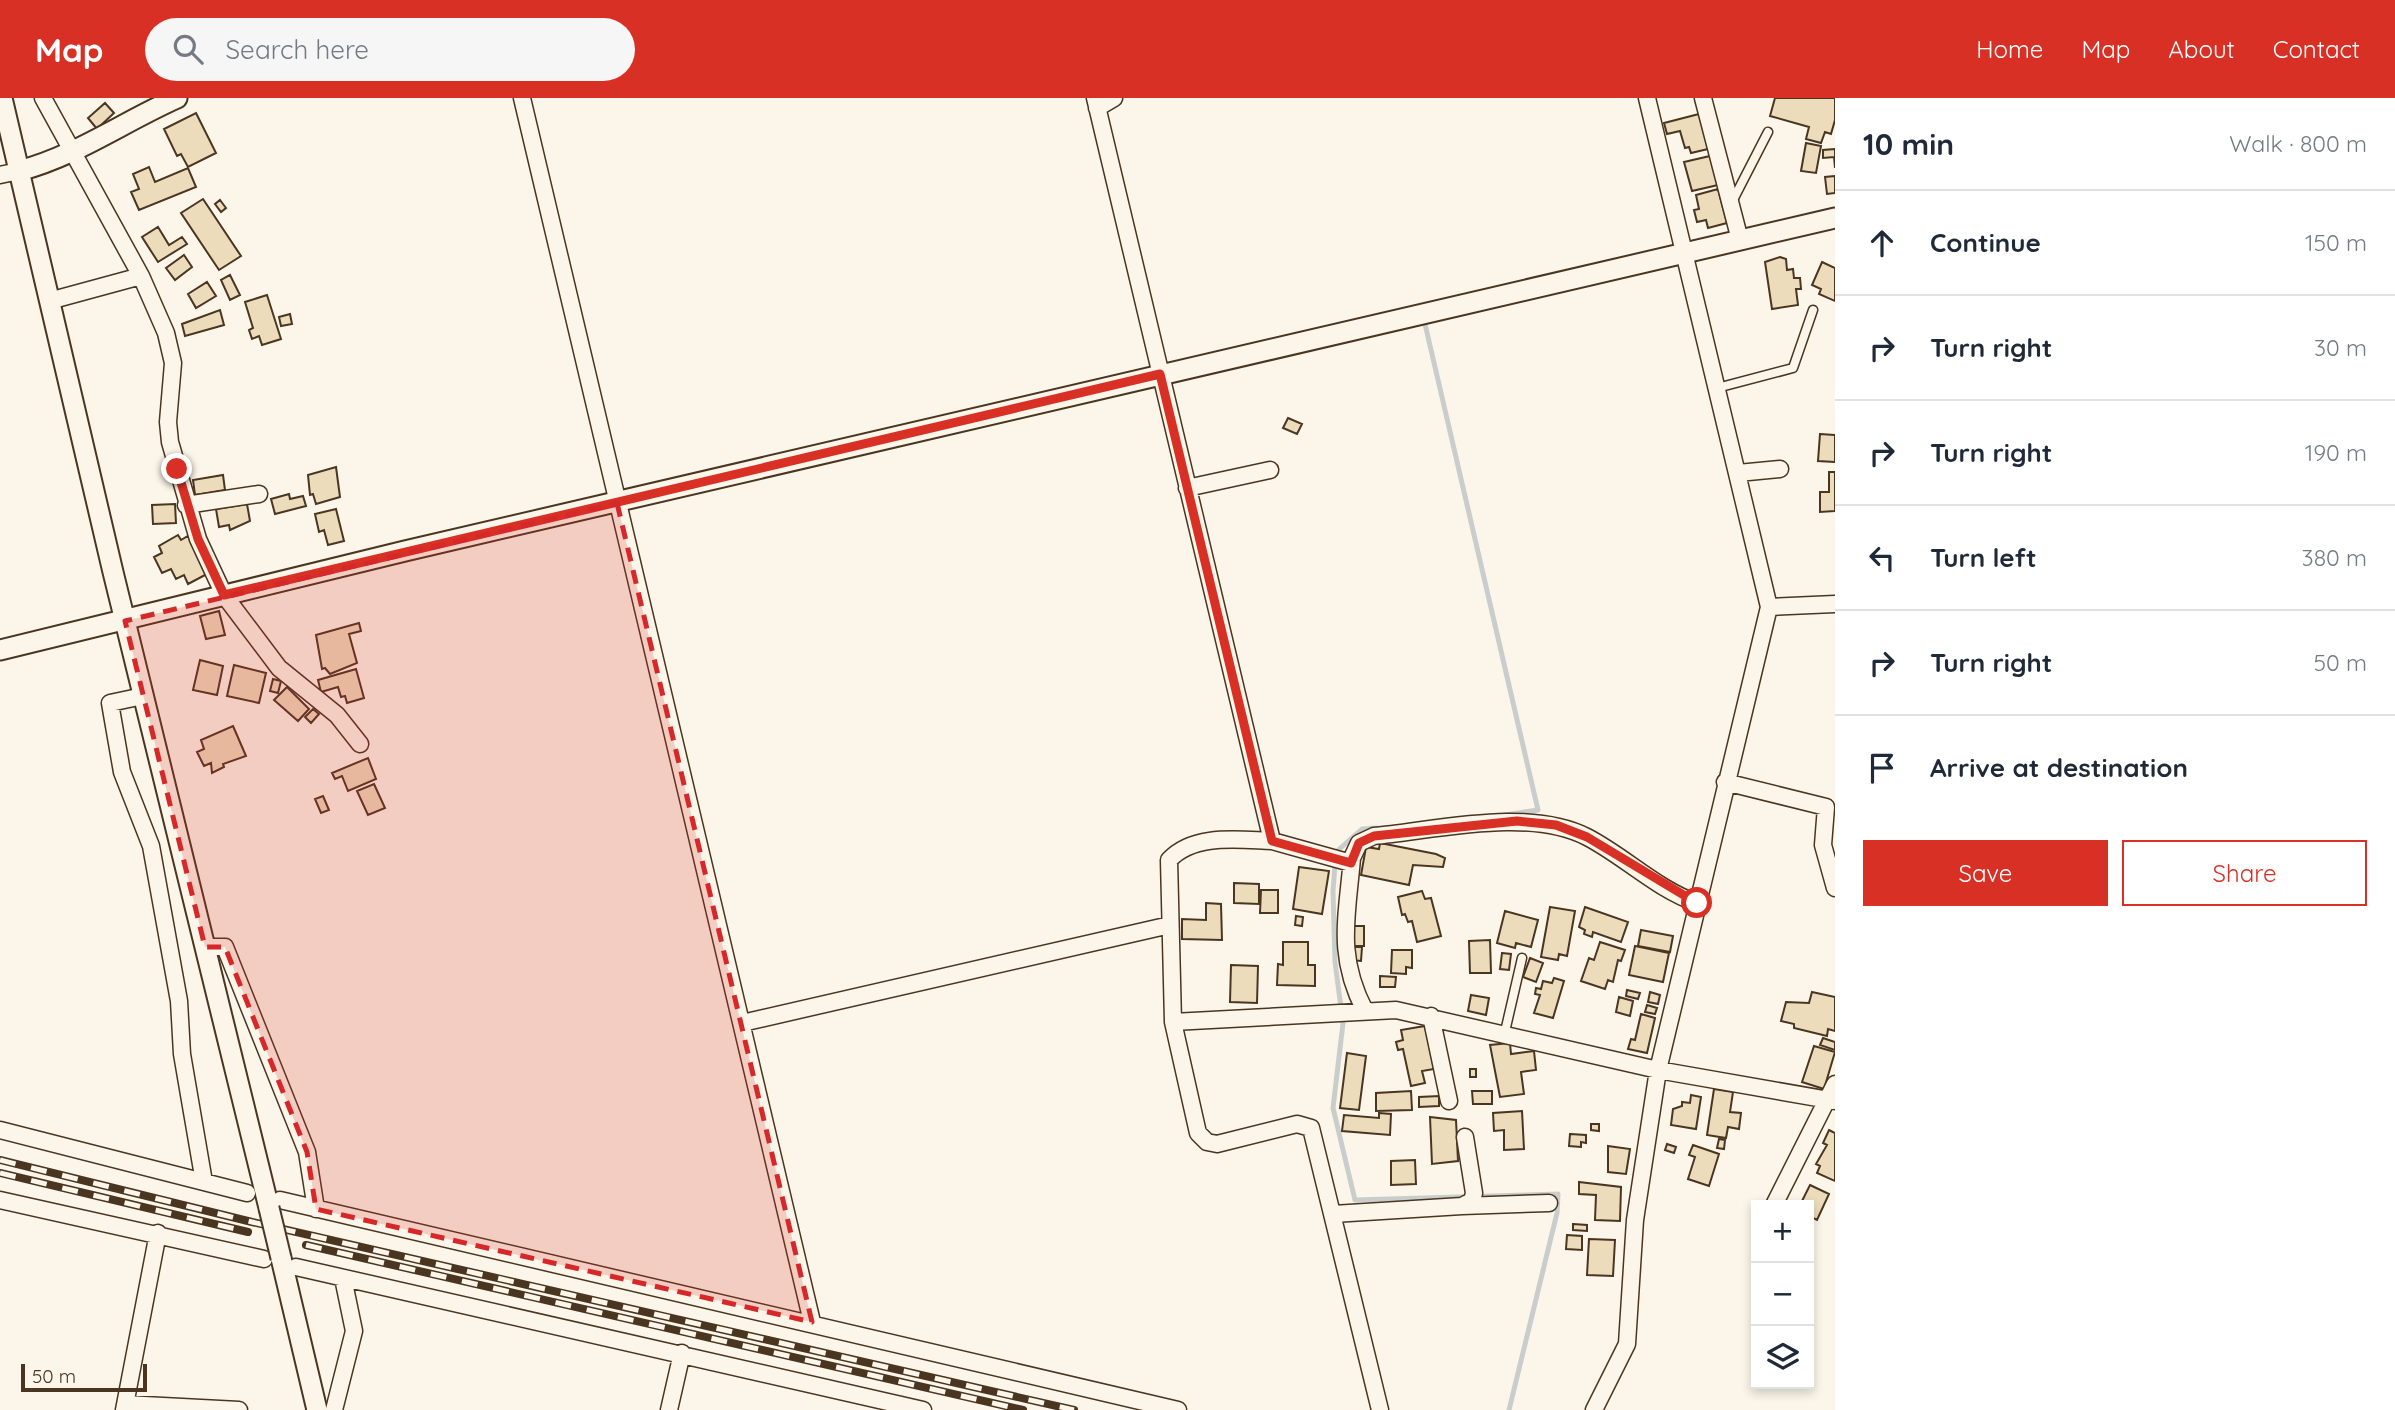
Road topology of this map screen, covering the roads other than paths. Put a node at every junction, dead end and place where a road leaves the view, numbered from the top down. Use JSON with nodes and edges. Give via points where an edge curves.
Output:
{"nodes":[{"id":1,"x":2,"y":98,"type":"edge"},
{"id":2,"x":43,"y":98,"type":"edge"},
{"id":3,"x":177,"y":98,"type":"edge"},
{"id":4,"x":522,"y":98,"type":"edge"},
{"id":5,"x":1114,"y":98,"type":"edge"},
{"id":6,"x":1647,"y":98,"type":"edge"},
{"id":7,"x":1703,"y":98,"type":"edge"},
{"id":8,"x":1096,"y":103,"type":"edge"},
{"id":9,"x":1768,"y":132,"type":"dead end"},
{"id":10,"x":75,"y":152,"type":"junction"},
{"id":11,"x":9,"y":173,"type":"edge"},
{"id":12,"x":1731,"y":205,"type":"junction"},
{"id":13,"x":1835,"y":218,"type":"edge"},
{"id":14,"x":1740,"y":240,"type":"junction"},
{"id":15,"x":1682,"y":253,"type":"junction"},
{"id":16,"x":141,"y":276,"type":"junction"},
{"id":17,"x":49,"y":301,"type":"junction"},
{"id":18,"x":1813,"y":310,"type":"dead end"},
{"id":19,"x":1160,"y":374,"type":"junction"},
{"id":20,"x":1717,"y":388,"type":"junction"},
{"id":21,"x":1780,"y":469,"type":"dead end"},
{"id":22,"x":1270,"y":470,"type":"dead end"},
{"id":23,"x":1738,"y":473,"type":"junction"},
{"id":24,"x":1187,"y":488,"type":"junction"},
{"id":25,"x":259,"y":494,"type":"dead end"},
{"id":26,"x":617,"y":503,"type":"junction"},
{"id":27,"x":186,"y":505,"type":"junction"},
{"id":28,"x":224,"y":595,"type":"junction"},
{"id":29,"x":1835,"y":604,"type":"edge"},
{"id":30,"x":1769,"y":607,"type":"junction"},
{"id":31,"x":125,"y":621,"type":"junction"},
{"id":32,"x":0,"y":650,"type":"edge"},
{"id":33,"x":143,"y":696,"type":"junction"},
{"id":34,"x":360,"y":744,"type":"dead end"},
{"id":35,"x":1725,"y":782,"type":"junction"},
{"id":36,"x":1272,"y":841,"type":"junction"},
{"id":37,"x":1351,"y":863,"type":"junction"},
{"id":38,"x":1835,"y":888,"type":"edge"},
{"id":39,"x":1697,"y":903,"type":"junction"},
{"id":40,"x":1170,"y":925,"type":"junction"},
{"id":41,"x":205,"y":947,"type":"junction"},
{"id":42,"x":1522,"y":958,"type":"dead end"},
{"id":43,"x":1365,"y":1011,"type":"junction"},
{"id":44,"x":1431,"y":1016,"type":"junction"},
{"id":45,"x":1173,"y":1022,"type":"junction"},
{"id":46,"x":742,"y":1023,"type":"junction"},
{"id":47,"x":1504,"y":1036,"type":"junction"},
{"id":48,"x":1658,"y":1070,"type":"junction"},
{"id":49,"x":1833,"y":1094,"type":"edge"},
{"id":50,"x":1449,"y":1101,"type":"dead end"},
{"id":51,"x":0,"y":1130,"type":"edge"},
{"id":52,"x":1465,"y":1137,"type":"dead end"},
{"id":53,"x":204,"y":1182,"type":"junction"},
{"id":54,"x":247,"y":1193,"type":"dead end"},
{"id":55,"x":0,"y":1200,"type":"edge"},
{"id":56,"x":1777,"y":1200,"type":"edge"},
{"id":57,"x":1549,"y":1203,"type":"dead end"},
{"id":58,"x":274,"y":1204,"type":"junction"},
{"id":59,"x":1462,"y":1206,"type":"junction"},
{"id":60,"x":316,"y":1209,"type":"junction"},
{"id":61,"x":1333,"y":1214,"type":"junction"},
{"id":62,"x":158,"y":1233,"type":"junction"},
{"id":63,"x":280,"y":1262,"type":"junction"},
{"id":64,"x":343,"y":1278,"type":"junction"},
{"id":65,"x":812,"y":1322,"type":"junction"},
{"id":66,"x":682,"y":1353,"type":"junction"},
{"id":67,"x":124,"y":1407,"type":"edge"},
{"id":68,"x":239,"y":1410,"type":"edge"},
{"id":69,"x":317,"y":1410,"type":"edge"},
{"id":70,"x":334,"y":1410,"type":"edge"},
{"id":71,"x":670,"y":1410,"type":"edge"},
{"id":72,"x":923,"y":1410,"type":"edge"},
{"id":73,"x":1178,"y":1410,"type":"edge"},
{"id":74,"x":1380,"y":1410,"type":"edge"},
{"id":75,"x":1594,"y":1410,"type":"edge"}],
"edges":[{"from":1,"to":11,"type":"street"},
{"from":2,"to":10,"type":"street"},
{"from":3,"to":10,"type":"street"},
{"from":4,"to":26,"type":"street"},
{"from":5,"to":8,"type":"street"},
{"from":6,"to":15,"type":"street"},
{"from":7,"to":12,"type":"street"},
{"from":8,"to":19,"type":"street"},
{"from":9,"to":12,"type":"lane"},
{"from":10,"to":11,"type":"street"},
{"from":10,"to":16,"type":"street"},
{"from":11,"to":17,"type":"street"},
{"from":12,"to":14,"type":"street"},
{"from":13,"to":14,"type":"street"},
{"from":14,"to":15,"type":"street"},
{"from":15,"to":19,"type":"street"},
{"from":15,"to":20,"type":"street"},
{"from":16,"to":17,"type":"street"},
{"from":16,"to":27,"type":"street","via":[[166,333],[173,363],[168,422]]},
{"from":17,"to":31,"type":"street"},
{"from":18,"to":20,"type":"lane","via":[[1793,368]]},
{"from":19,"to":24,"type":"street"},
{"from":19,"to":26,"type":"street"},
{"from":20,"to":23,"type":"street"},
{"from":21,"to":23,"type":"street"},
{"from":22,"to":24,"type":"street"},
{"from":23,"to":30,"type":"street"},
{"from":24,"to":36,"type":"street"},
{"from":25,"to":27,"type":"street"},
{"from":26,"to":28,"type":"street"},
{"from":26,"to":46,"type":"street"},
{"from":27,"to":28,"type":"street"},
{"from":28,"to":31,"type":"street"},
{"from":28,"to":34,"type":"street","via":[[279,668],[337,715]]},
{"from":29,"to":30,"type":"street"},
{"from":30,"to":35,"type":"street"},
{"from":31,"to":32,"type":"street"},
{"from":31,"to":33,"type":"street"},
{"from":33,"to":41,"type":"street"},
{"from":33,"to":53,"type":"street","via":[[110,703],[122,772],[150,846],[179,1001],[181,1054]]},
{"from":35,"to":38,"type":"street","via":[[1826,807],[1823,845]]},
{"from":35,"to":39,"type":"street"},
{"from":36,"to":37,"type":"street"},
{"from":36,"to":40,"type":"street","via":[[1205,841],[1174,855],[1169,860]]},
{"from":37,"to":39,"type":"street","via":[[1359,843],[1374,836],[1533,821],[1587,837]]},
{"from":37,"to":43,"type":"street","via":[[1344,954]]},
{"from":39,"to":48,"type":"street"},
{"from":40,"to":45,"type":"street"},
{"from":40,"to":46,"type":"street"},
{"from":41,"to":58,"type":"street"},
{"from":41,"to":60,"type":"street","via":[[225,947],[307,1152]]},
{"from":42,"to":47,"type":"lane"},
{"from":43,"to":44,"type":"street"},
{"from":43,"to":45,"type":"street"},
{"from":44,"to":47,"type":"street"},
{"from":44,"to":50,"type":"street"},
{"from":45,"to":61,"type":"street","via":[[1198,1133],[1217,1144],[1306,1124],[1314,1135]]},
{"from":46,"to":65,"type":"street"},
{"from":47,"to":48,"type":"street"},
{"from":48,"to":49,"type":"street"},
{"from":48,"to":75,"type":"street","via":[[1635,1220],[1627,1344]]},
{"from":49,"to":56,"type":"street"},
{"from":51,"to":53,"type":"street"},
{"from":52,"to":59,"type":"street","via":[[1474,1193],[1472,1201]]},
{"from":53,"to":54,"type":"street"},
{"from":55,"to":62,"type":"street"},
{"from":57,"to":59,"type":"street"},
{"from":58,"to":60,"type":"street"},
{"from":58,"to":63,"type":"street","bridge":true},
{"from":59,"to":61,"type":"street"},
{"from":60,"to":65,"type":"street"},
{"from":61,"to":74,"type":"street"},
{"from":62,"to":63,"type":"street"},
{"from":62,"to":67,"type":"street"},
{"from":63,"to":64,"type":"street"},
{"from":63,"to":69,"type":"street"},
{"from":64,"to":66,"type":"street"},
{"from":64,"to":70,"type":"street","via":[[354,1331]]},
{"from":65,"to":73,"type":"street"},
{"from":66,"to":71,"type":"street"},
{"from":66,"to":72,"type":"street"},
{"from":67,"to":68,"type":"street"}]}
